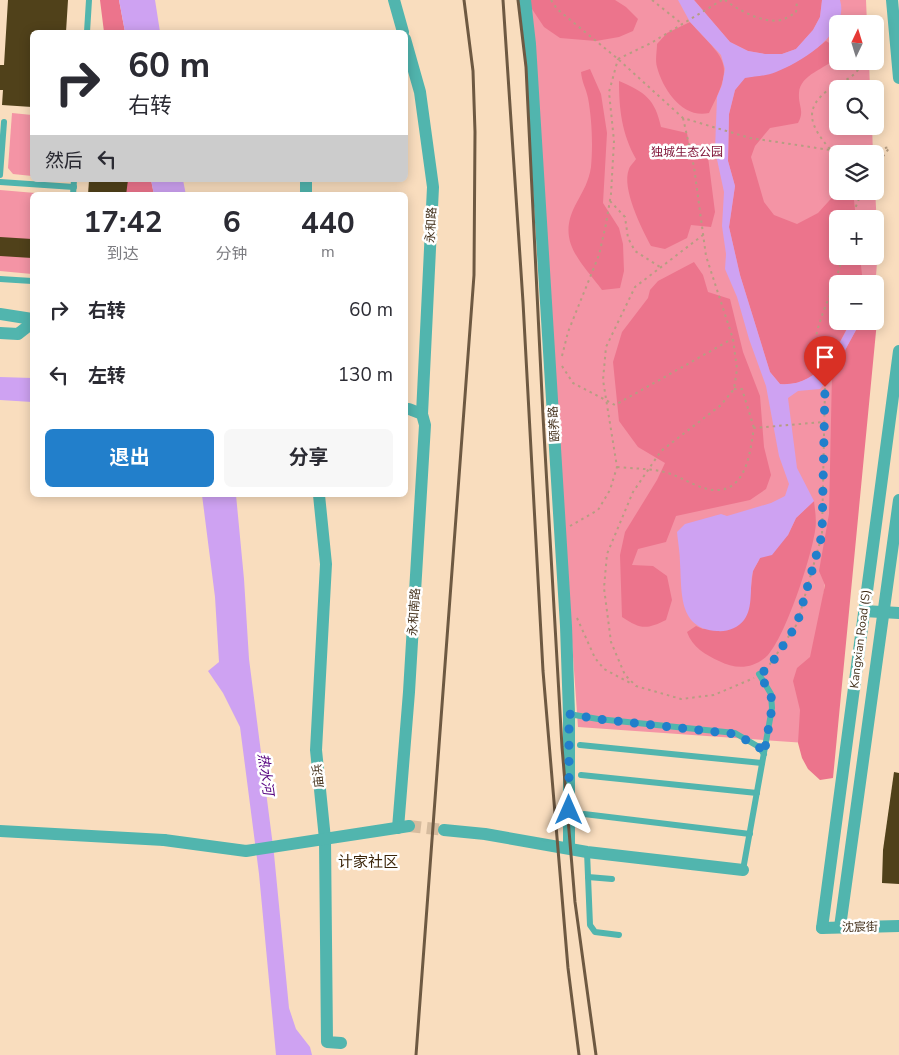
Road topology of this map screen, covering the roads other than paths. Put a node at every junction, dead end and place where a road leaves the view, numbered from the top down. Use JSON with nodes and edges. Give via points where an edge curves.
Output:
{"nodes":[{"id":1,"x":89,"y":0,"type":"edge"},
{"id":2,"x":394,"y":0,"type":"edge"},
{"id":3,"x":525,"y":0,"type":"edge"},
{"id":4,"x":892,"y":0,"type":"edge"},
{"id":5,"x":87,"y":30,"type":"edge"},
{"id":6,"x":402,"y":30,"type":"edge"},
{"id":7,"x":408,"y":50,"type":"edge"},
{"id":8,"x":899,"y":78,"type":"edge"},
{"id":9,"x":4,"y":122,"type":"dead end"},
{"id":10,"x":0,"y":175,"type":"edge"},
{"id":11,"x":0,"y":182,"type":"edge"},
{"id":12,"x":74,"y":183,"type":"edge"},
{"id":13,"x":0,"y":279,"type":"edge"},
{"id":14,"x":30,"y":281,"type":"edge"},
{"id":15,"x":0,"y":314,"type":"edge"},
{"id":16,"x":30,"y":319,"type":"edge"},
{"id":17,"x":30,"y":325,"type":"edge"},
{"id":18,"x":0,"y":333,"type":"edge"},
{"id":19,"x":899,"y":351,"type":"edge"},
{"id":20,"x":895,"y":400,"type":"edge"},
{"id":21,"x":408,"y":408,"type":"edge"},
{"id":22,"x":422,"y":414,"type":"junction"},
{"id":23,"x":319,"y":497,"type":"edge"},
{"id":24,"x":899,"y":500,"type":"edge"},
{"id":25,"x":864,"y":611,"type":"junction"},
{"id":26,"x":884,"y":612,"type":"junction"},
{"id":27,"x":899,"y":613,"type":"edge"},
{"id":28,"x":759,"y":674,"type":"road end"},
{"id":29,"x":569,"y":714,"type":"junction"},
{"id":30,"x":580,"y":745,"type":"dead end"},
{"id":31,"x":764,"y":754,"type":"junction"},
{"id":32,"x":762,"y":763,"type":"junction"},
{"id":33,"x":581,"y":775,"type":"dead end"},
{"id":34,"x":757,"y":793,"type":"junction"},
{"id":35,"x":584,"y":814,"type":"dead end"},
{"id":36,"x":444,"y":830,"type":"tunnel mouth"},
{"id":37,"x":0,"y":832,"type":"edge"},
{"id":38,"x":750,"y":834,"type":"junction"},
{"id":39,"x":325,"y":840,"type":"junction"},
{"id":40,"x":569,"y":848,"type":"junction"},
{"id":41,"x":587,"y":852,"type":"junction"},
{"id":42,"x":743,"y":870,"type":"joint"},
{"id":43,"x":588,"y":877,"type":"junction"},
{"id":44,"x":612,"y":879,"type":"dead end"},
{"id":45,"x":899,"y":926,"type":"edge"},
{"id":46,"x":840,"y":927,"type":"junction"},
{"id":47,"x":822,"y":928,"type":"joint"},
{"id":48,"x":619,"y":934,"type":"dead end"},
{"id":49,"x":341,"y":1043,"type":"dead end"}],
"edges":[{"from":1,"to":5,"type":"lane"},
{"from":2,"to":6,"type":"street"},
{"from":3,"to":29,"type":"street","name":"颐养路"},
{"from":4,"to":8,"type":"street"},
{"from":7,"to":22,"type":"street","name":"永和路","via":[[420,92],[433,187]]},
{"from":9,"to":10,"type":"lane"},
{"from":11,"to":12,"type":"lane"},
{"from":13,"to":14,"type":"lane"},
{"from":15,"to":16,"type":"street"},
{"from":17,"to":18,"type":"street","via":[[18,334]]},
{"from":19,"to":20,"type":"street","name":"Kangxian Road (S)"},
{"from":20,"to":25,"type":"street","name":"Kangxian Road (S)"},
{"from":21,"to":22,"type":"street"},
{"from":22,"to":39,"type":"street","name":"永和南路","via":[[425,425],[404,827]]},
{"from":23,"to":39,"type":"street","name":"庙浜","via":[[326,564],[316,750]]},
{"from":24,"to":26,"type":"street","name":"Kangxian Road (S)"},
{"from":25,"to":26,"type":"street"},
{"from":25,"to":47,"type":"street","name":"Kangxian Road (S)"},
{"from":26,"to":27,"type":"street"},
{"from":26,"to":46,"type":"street","name":"Kangxian Road (S)"},
{"from":28,"to":31,"type":"lane","via":[[771,694],[772,708]]},
{"from":29,"to":31,"type":"lane","via":[[735,734],[759,747]]},
{"from":29,"to":40,"type":"street","name":"颐养路"},
{"from":30,"to":32,"type":"lane"},
{"from":31,"to":32,"type":"lane"},
{"from":32,"to":34,"type":"lane"},
{"from":33,"to":34,"type":"lane"},
{"from":34,"to":38,"type":"lane"},
{"from":35,"to":38,"type":"lane"},
{"from":36,"to":40,"type":"street"},
{"from":37,"to":39,"type":"street","via":[[164,840],[246,851]]},
{"from":38,"to":42,"type":"lane"},
{"from":39,"to":49,"type":"street","name":"庙浜","via":[[327,1042]]},
{"from":40,"to":41,"type":"street"},
{"from":41,"to":42,"type":"street"},
{"from":41,"to":43,"type":"lane"},
{"from":43,"to":44,"type":"lane"},
{"from":43,"to":48,"type":"lane","via":[[590,925],[595,932]]},
{"from":45,"to":46,"type":"street","name":"沈宸街"},
{"from":46,"to":47,"type":"street","name":"沈宸街"}]}
